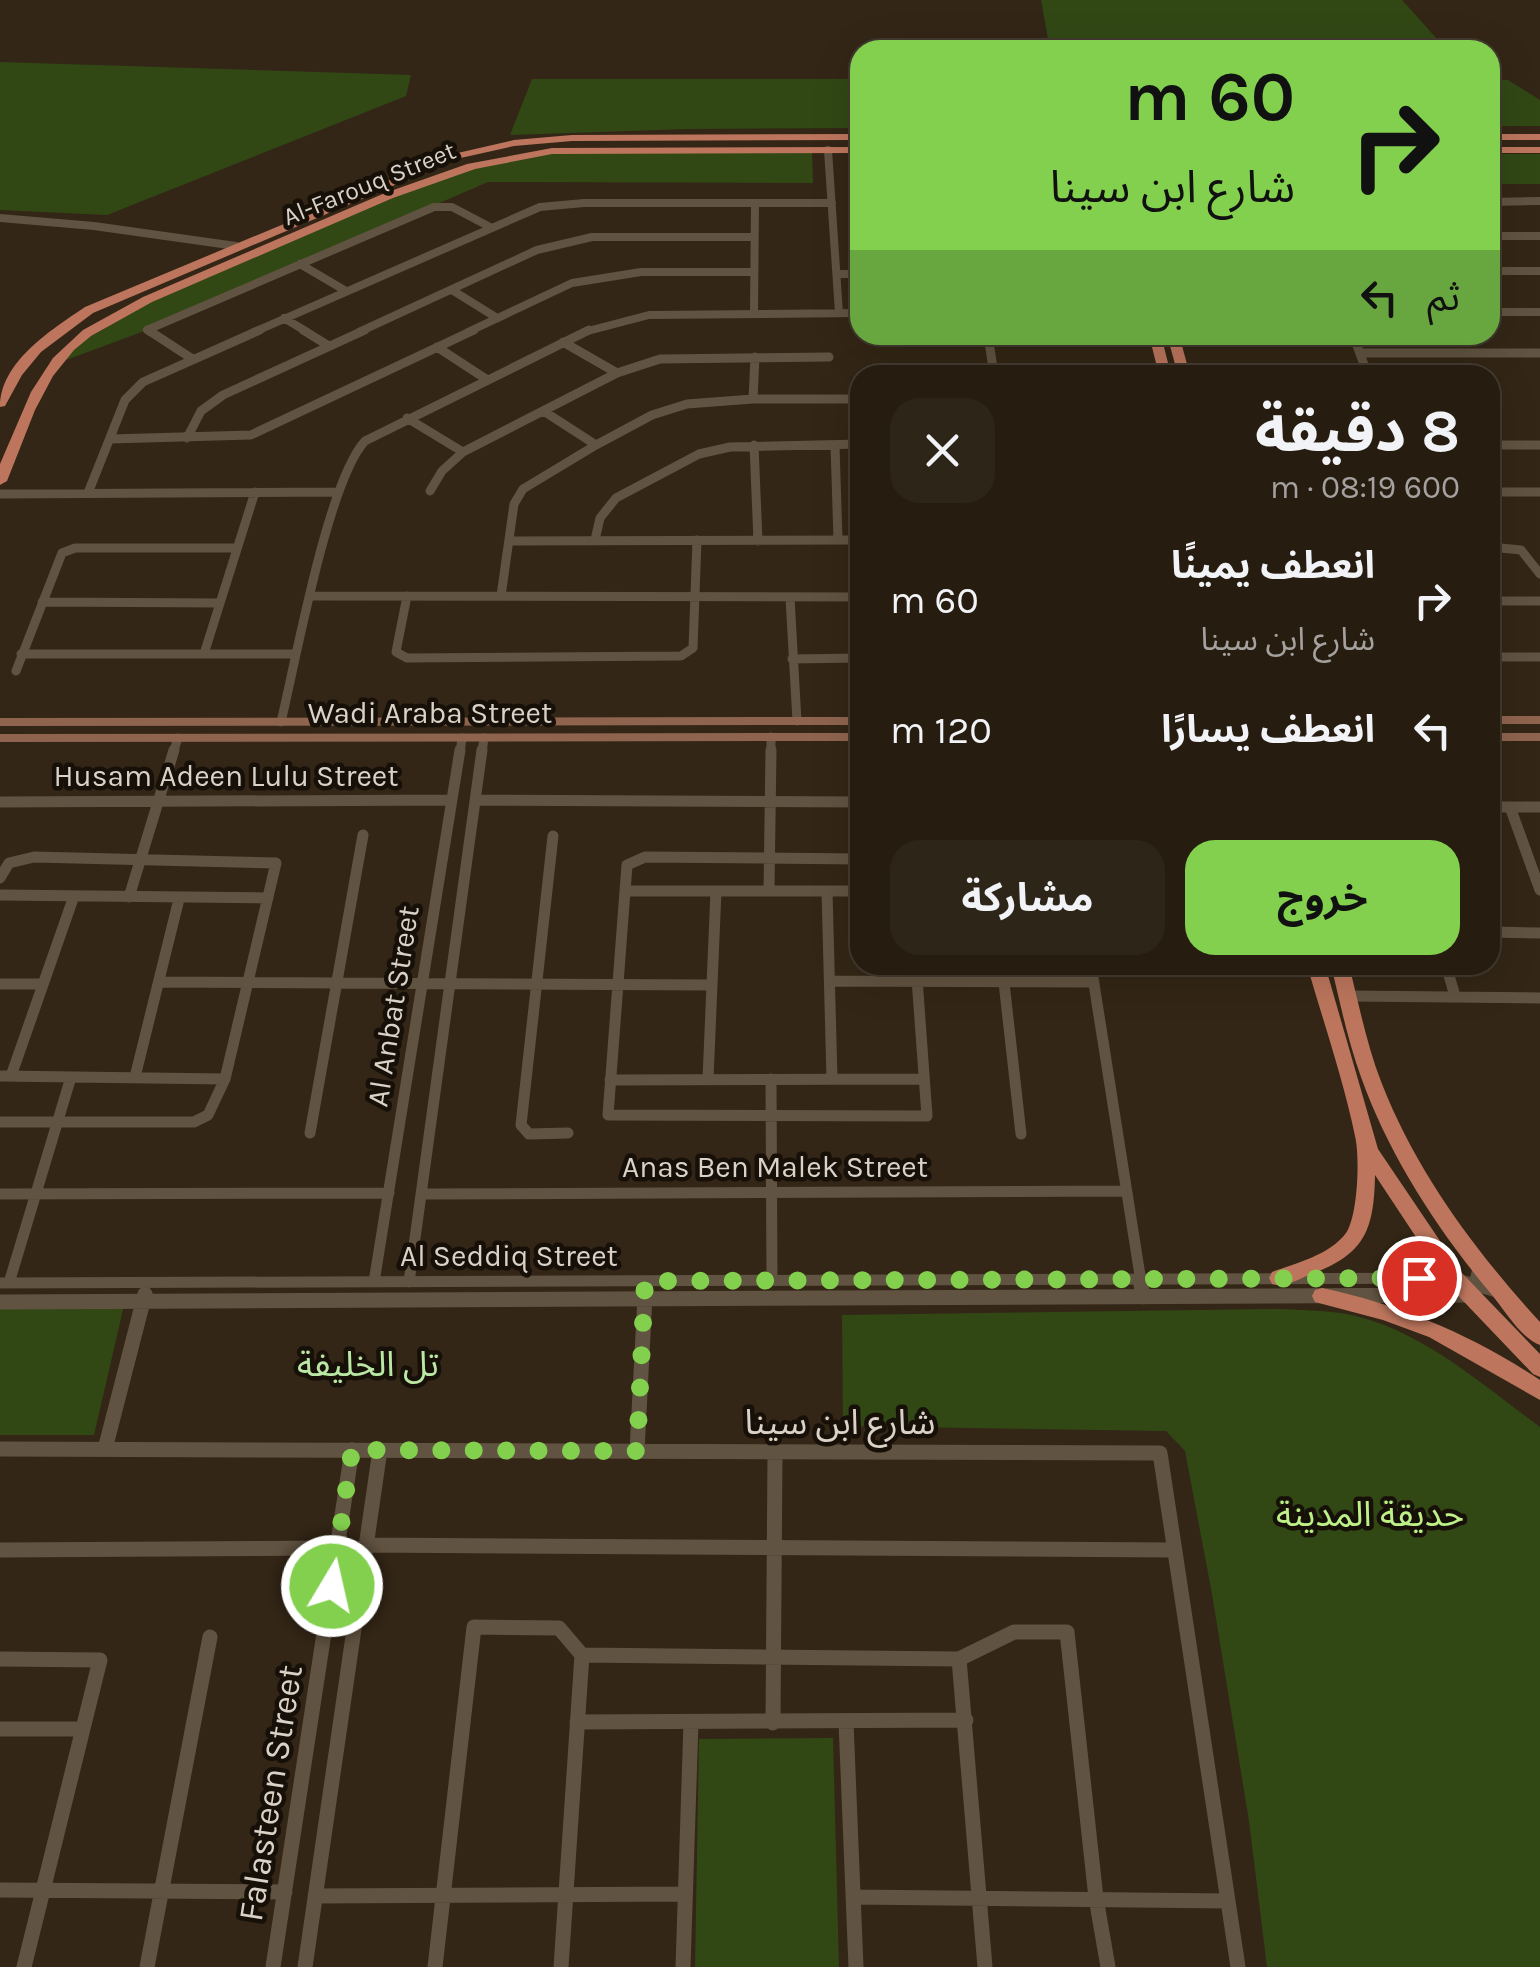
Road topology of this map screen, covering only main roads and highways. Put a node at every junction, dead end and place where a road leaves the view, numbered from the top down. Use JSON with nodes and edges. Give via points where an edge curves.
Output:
{"nodes":[{"id":1,"x":850,"y":137,"type":"edge"},
{"id":2,"x":1500,"y":137,"type":"edge"},
{"id":3,"x":1540,"y":137,"type":"edge"},
{"id":4,"x":850,"y":150,"type":"edge"},
{"id":5,"x":1500,"y":150,"type":"edge"},
{"id":6,"x":1540,"y":150,"type":"edge"},
{"id":7,"x":0,"y":403,"type":"edge"},
{"id":8,"x":0,"y":480,"type":"edge"},
{"id":9,"x":1500,"y":720,"type":"edge"},
{"id":10,"x":1540,"y":720,"type":"edge"},
{"id":11,"x":670,"y":721,"type":"junction"},
{"id":12,"x":850,"y":721,"type":"edge"},
{"id":13,"x":0,"y":722,"type":"edge"},
{"id":14,"x":850,"y":737,"type":"edge"},
{"id":15,"x":1500,"y":737,"type":"edge"},
{"id":16,"x":1540,"y":737,"type":"edge"},
{"id":17,"x":0,"y":738,"type":"edge"},
{"id":18,"x":670,"y":738,"type":"junction"},
{"id":19,"x":1319,"y":975,"type":"edge"},
{"id":20,"x":1343,"y":975,"type":"edge"},
{"id":21,"x":1365,"y":1139,"type":"junction"},
{"id":22,"x":1279,"y":1278,"type":"road end"},
{"id":23,"x":1475,"y":1282,"type":"junction"},
{"id":24,"x":1322,"y":1296,"type":"road end"},
{"id":25,"x":1540,"y":1336,"type":"edge"},
{"id":26,"x":1540,"y":1368,"type":"edge"},
{"id":27,"x":1540,"y":1391,"type":"edge"}],
"edges":[{"from":1,"to":7,"type":"main road","name":"Al-Farouq Street","via":[[572,138],[503,145],[432,165],[64,325],[21,363]]},
{"from":2,"to":3,"type":"main road"},
{"from":4,"to":8,"type":"main road","name":"Al-Farouq Street","via":[[552,151],[452,172],[160,295],[83,337],[46,378]]},
{"from":5,"to":6,"type":"main road"},
{"from":9,"to":10,"type":"main road"},
{"from":11,"to":12,"type":"main road","name":"Wadi Araba Street"},
{"from":11,"to":13,"type":"main road","name":"Wadi Araba Street"},
{"from":11,"to":18,"type":"main road"},
{"from":14,"to":18,"type":"main road","name":"Wadi Araba Street"},
{"from":15,"to":16,"type":"main road"},
{"from":17,"to":18,"type":"main road","name":"Wadi Araba Street"},
{"from":19,"to":21,"type":"main road"},
{"from":20,"to":23,"type":"main road","via":[[1376,1094]]},
{"from":21,"to":22,"type":"main road","via":[[1367,1214],[1359,1230],[1327,1262]]},
{"from":21,"to":23,"type":"main road","via":[[1454,1278]]},
{"from":23,"to":25,"type":"main road","via":[[1497,1290]]},
{"from":23,"to":26,"type":"main road"},
{"from":24,"to":27,"type":"main road","via":[[1411,1318],[1476,1348]]}]}
